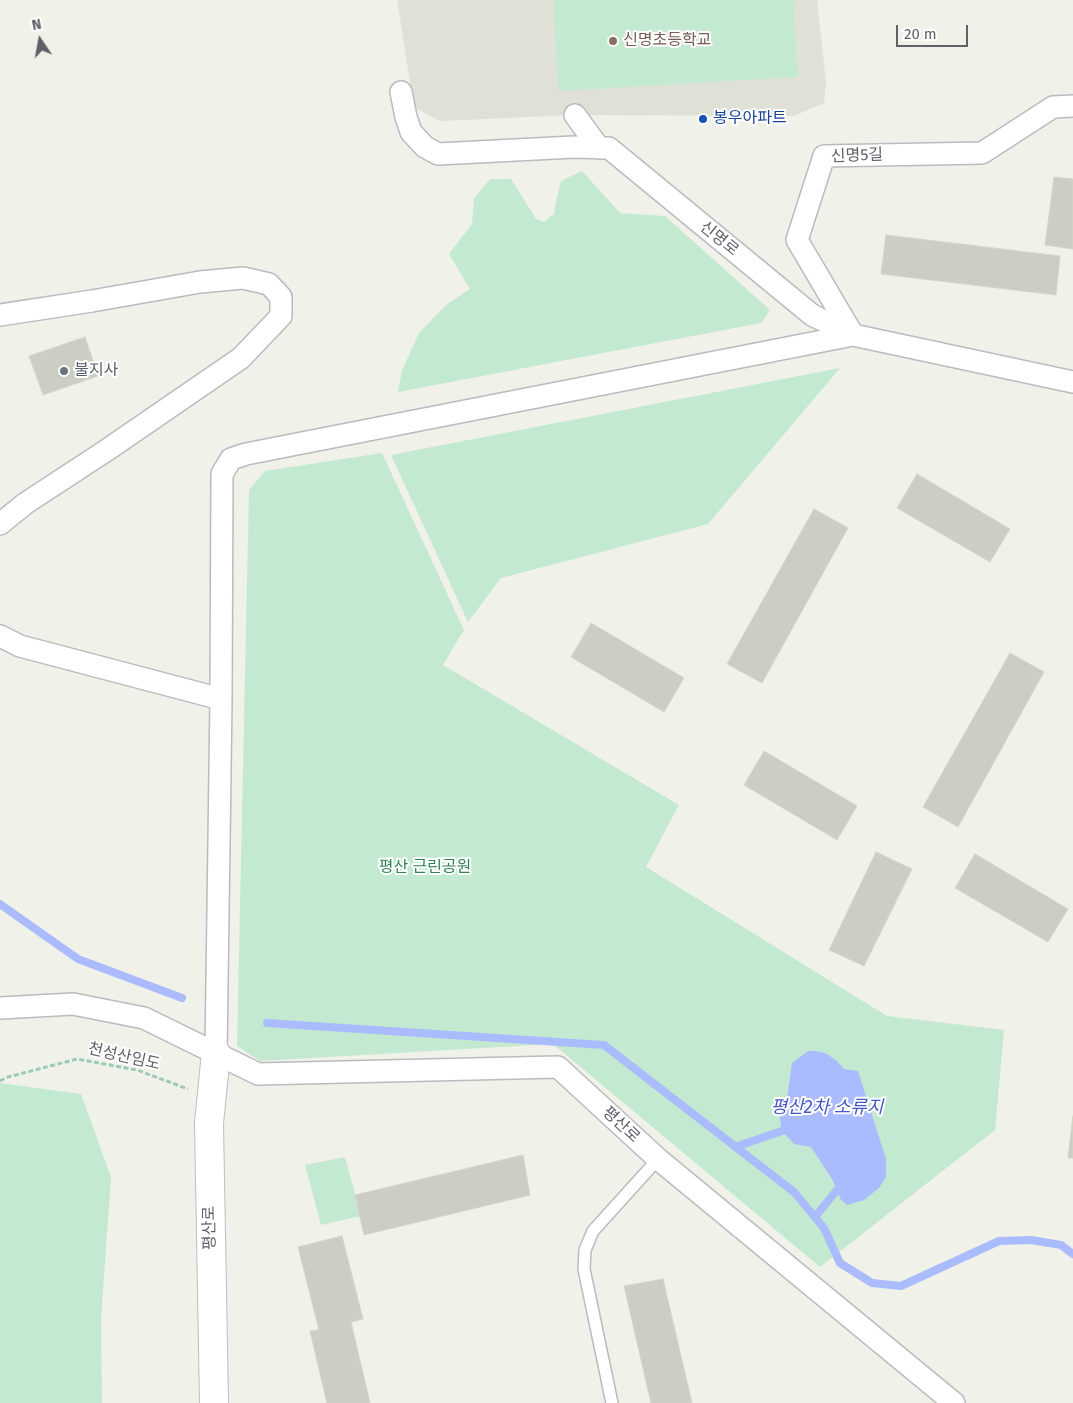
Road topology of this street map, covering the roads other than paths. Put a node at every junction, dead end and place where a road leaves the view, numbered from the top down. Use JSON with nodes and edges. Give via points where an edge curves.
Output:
{"nodes":[{"id":1,"x":401,"y":92,"type":"dead end"},
{"id":2,"x":1073,"y":106,"type":"edge"},
{"id":3,"x":575,"y":115,"type":"dead end"},
{"id":4,"x":599,"y":148,"type":"junction"},
{"id":5,"x":0,"y":315,"type":"edge"},
{"id":6,"x":853,"y":334,"type":"junction"},
{"id":7,"x":1073,"y":382,"type":"edge"},
{"id":8,"x":0,"y":524,"type":"edge"},
{"id":9,"x":0,"y":636,"type":"edge"},
{"id":10,"x":221,"y":699,"type":"junction"},
{"id":11,"x":0,"y":1008,"type":"edge"},
{"id":12,"x":216,"y":1053,"type":"junction"},
{"id":13,"x":658,"y":1159,"type":"junction"},
{"id":14,"x":214,"y":1403,"type":"edge"},
{"id":15,"x":612,"y":1403,"type":"edge"},
{"id":16,"x":954,"y":1403,"type":"edge"}],
"edges":[{"from":1,"to":4,"type":"street","name":"신명로","via":[[411,132],[425,147],[438,154]]},
{"from":2,"to":6,"type":"street","name":"신명5길","via":[[1053,107],[982,153],[824,156],[797,240]]},
{"from":3,"to":4,"type":"street"},
{"from":4,"to":6,"type":"street","name":"신명로","via":[[609,148],[812,315]]},
{"from":5,"to":8,"type":"street","via":[[200,282],[243,278],[269,284],[281,298],[281,316],[241,358],[26,503]]},
{"from":6,"to":7,"type":"street","name":"신명로"},
{"from":6,"to":10,"type":"street","via":[[231,459],[222,474]]},
{"from":9,"to":10,"type":"street","via":[[20,646]]},
{"from":10,"to":12,"type":"street"},
{"from":11,"to":12,"type":"street","name":"평산로","via":[[73,1004],[144,1018]]},
{"from":12,"to":13,"type":"street","name":"평산로","via":[[258,1074],[558,1067]]},
{"from":12,"to":14,"type":"street","name":"평산로","via":[[209,1123]]},
{"from":13,"to":15,"type":"lane","via":[[593,1231],[585,1250],[584,1269]]},
{"from":13,"to":16,"type":"street","name":"평산로"}]}
